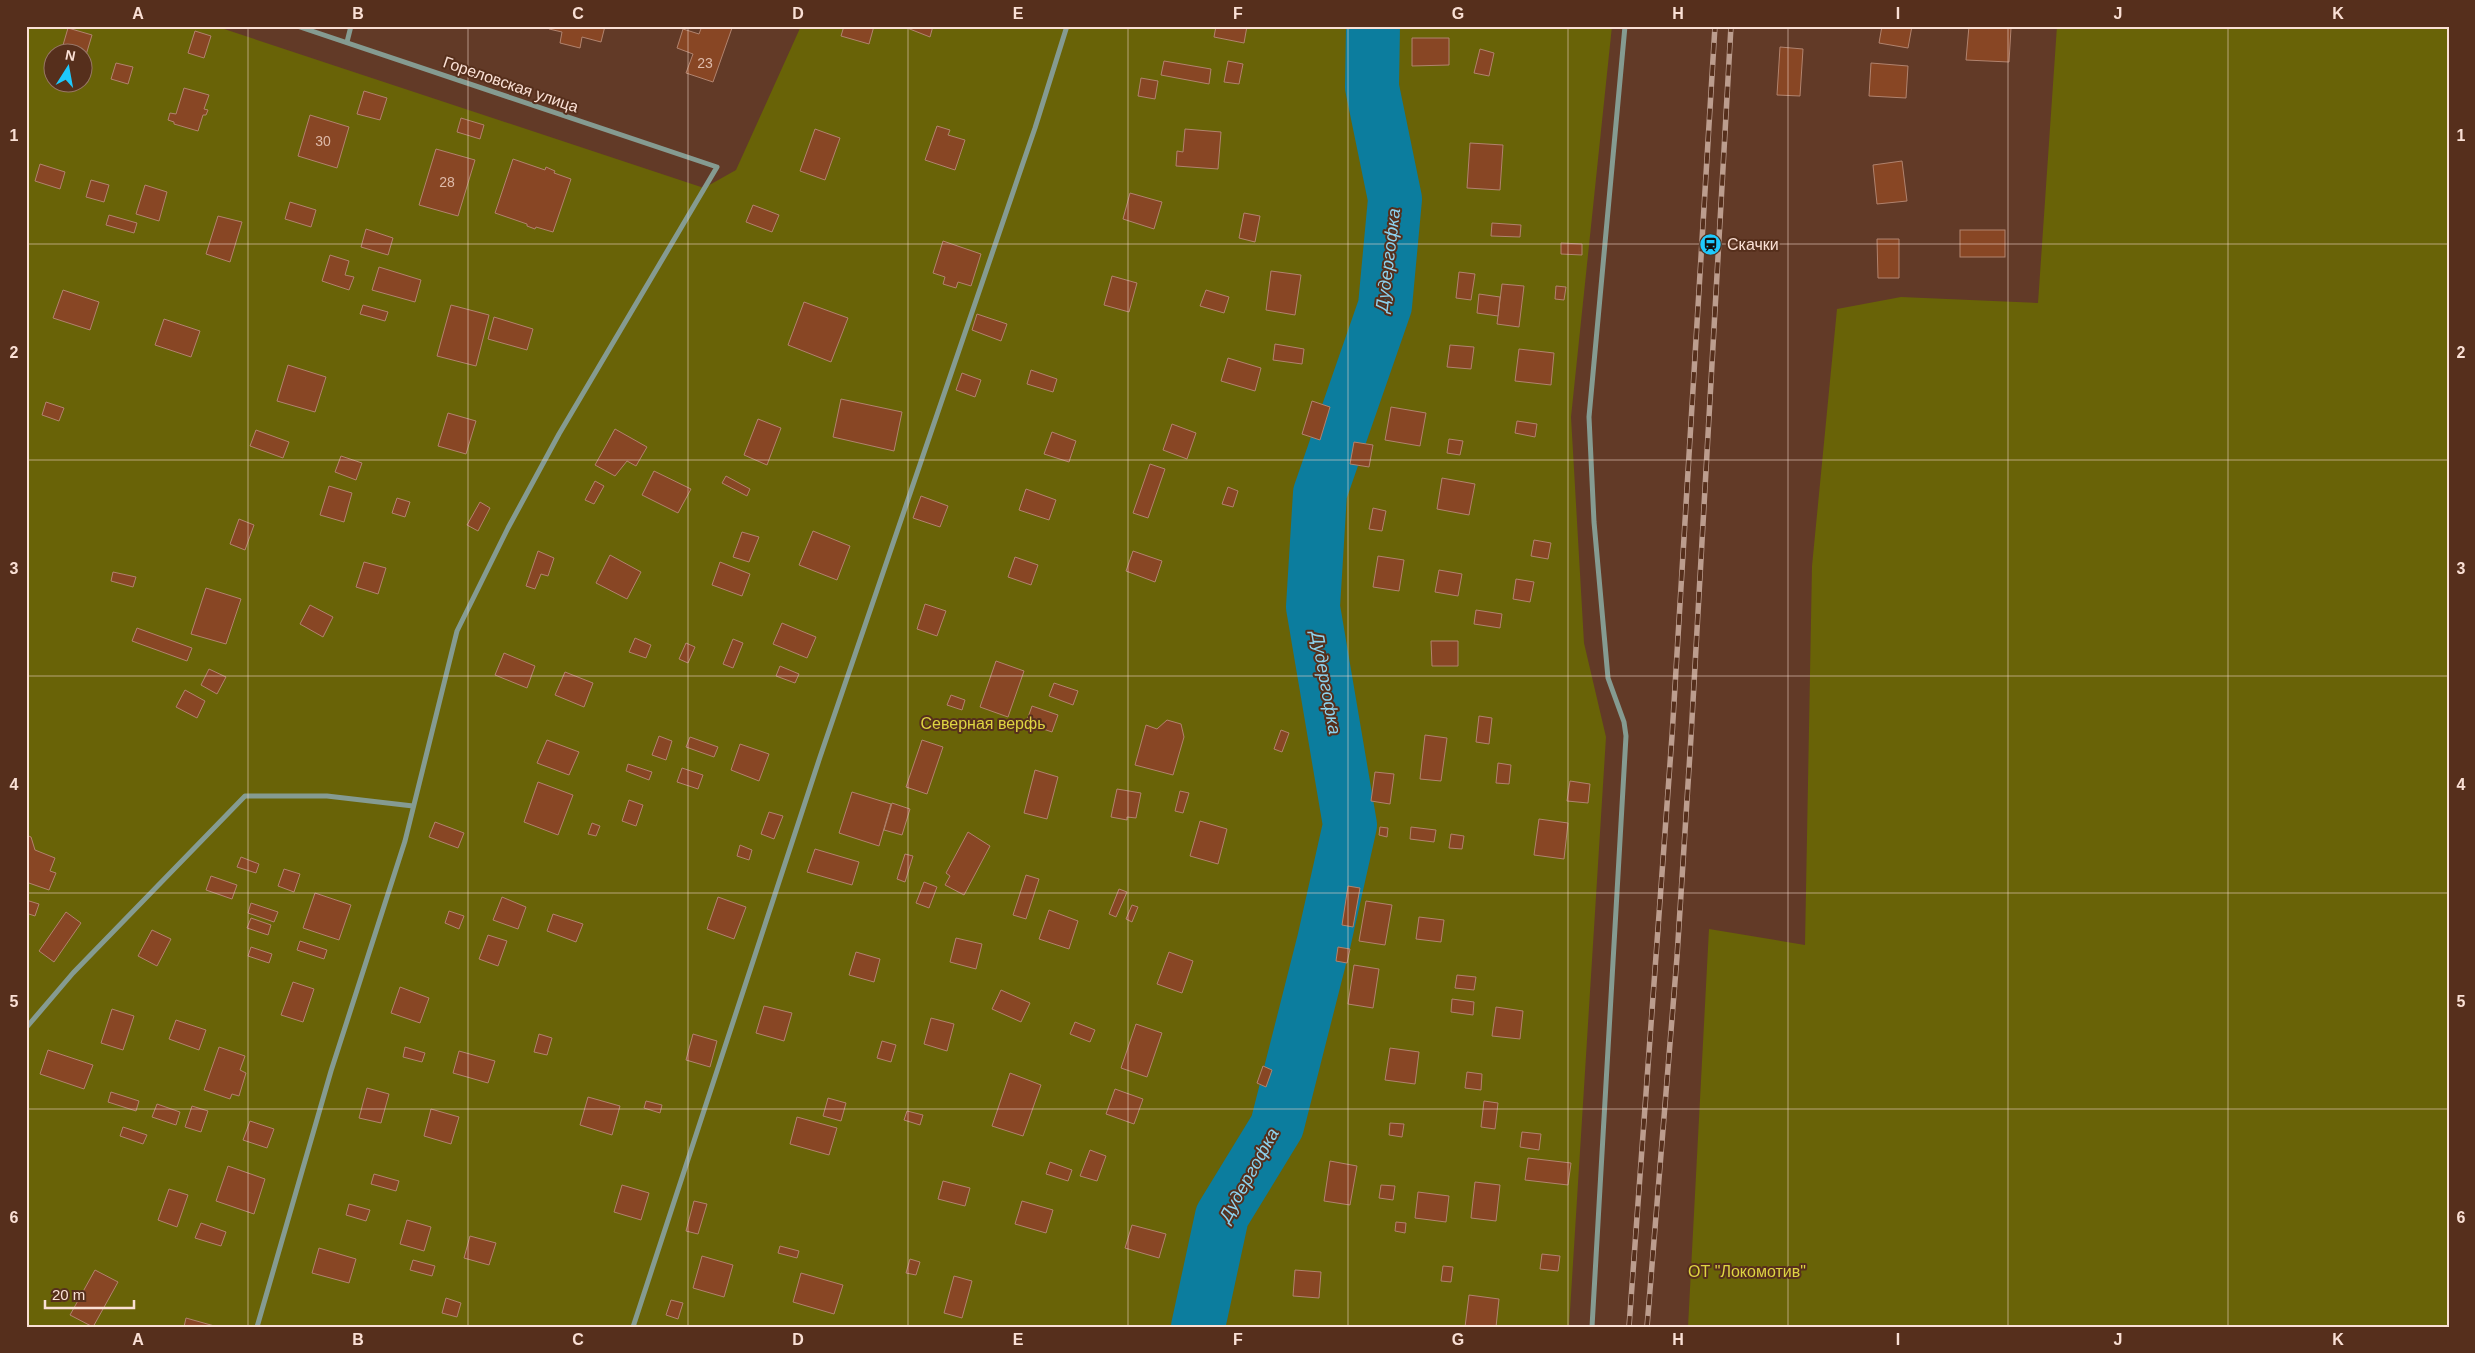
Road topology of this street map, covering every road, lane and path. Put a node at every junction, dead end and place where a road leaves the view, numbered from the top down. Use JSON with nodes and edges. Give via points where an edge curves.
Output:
{"nodes":[{"id":1,"x":297,"y":26,"type":"edge"},
{"id":2,"x":351,"y":26,"type":"edge"},
{"id":3,"x":1067,"y":26,"type":"edge"},
{"id":4,"x":1625,"y":26,"type":"edge"},
{"id":5,"x":347,"y":42,"type":"junction"},
{"id":6,"x":414,"y":806,"type":"junction"},
{"id":7,"x":26,"y":1028,"type":"edge"},
{"id":8,"x":258,"y":1327,"type":"edge"},
{"id":9,"x":633,"y":1327,"type":"edge"},
{"id":10,"x":1592,"y":1327,"type":"edge"}],
"edges":[{"from":1,"to":5,"type":"street","name":"Гореловская улица"},
{"from":2,"to":5,"type":"street"},
{"from":3,"to":9,"type":"street","via":[[820,757]]},
{"from":4,"to":10,"type":"street","via":[[1589,416],[1594,522],[1608,678],[1626,736]]},
{"from":5,"to":6,"type":"street","name":"Гореловская улица","via":[[716,167],[559,434],[457,631]]},
{"from":6,"to":7,"type":"street","via":[[327,796],[245,796],[73,973]]},
{"from":6,"to":8,"type":"street","via":[[331,1071]]}]}
